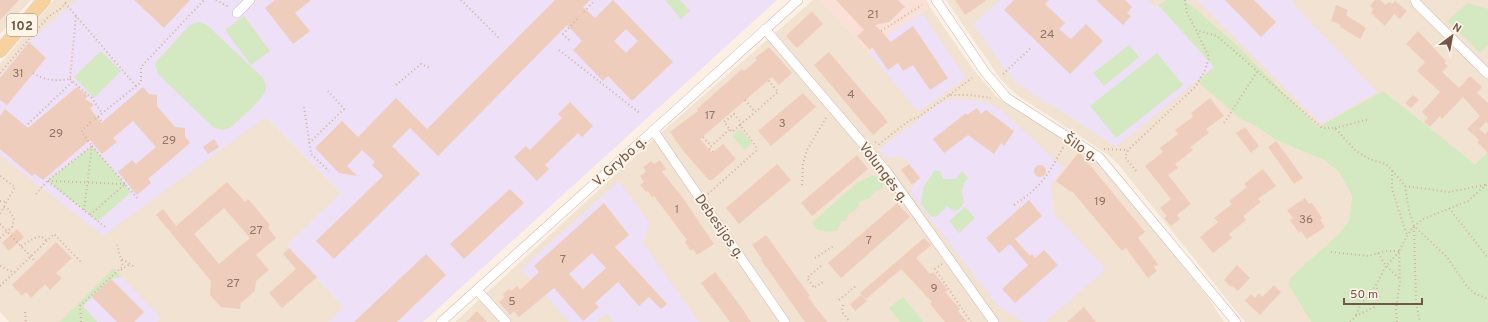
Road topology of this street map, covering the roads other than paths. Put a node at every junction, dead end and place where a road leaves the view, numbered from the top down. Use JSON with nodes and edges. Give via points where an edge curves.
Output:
{"nodes":[{"id":1,"x":44,"y":0,"type":"edge"},
{"id":2,"x":250,"y":0,"type":"edge"},
{"id":3,"x":798,"y":0,"type":"edge"},
{"id":4,"x":936,"y":0,"type":"edge"},
{"id":5,"x":1415,"y":0,"type":"edge"},
{"id":6,"x":237,"y":13,"type":"road end"},
{"id":7,"x":765,"y":29,"type":"junction"},
{"id":8,"x":0,"y":51,"type":"edge"},
{"id":9,"x":1488,"y":74,"type":"edge"},
{"id":10,"x":654,"y":130,"type":"junction"},
{"id":11,"x":477,"y":290,"type":"junction"},
{"id":12,"x":441,"y":322,"type":"edge"},
{"id":13,"x":506,"y":322,"type":"edge"},
{"id":14,"x":785,"y":322,"type":"edge"},
{"id":15,"x":994,"y":322,"type":"edge"},
{"id":16,"x":1235,"y":322,"type":"edge"}],
"edges":[{"from":1,"to":8,"type":"main road","number":"102"},
{"from":2,"to":6,"type":"street"},
{"from":3,"to":7,"type":"street","name":"V. Grybo g."},
{"from":4,"to":16,"type":"street","name":"Šilo g.","via":[[985,72],[1007,98],[1098,157]]},
{"from":5,"to":9,"type":"street"},
{"from":7,"to":10,"type":"street","name":"V. Grybo g."},
{"from":7,"to":15,"type":"street","name":"Volungės g.","via":[[887,172]]},
{"from":10,"to":11,"type":"street","name":"V. Grybo g."},
{"from":10,"to":14,"type":"street","name":"Debesijos g."},
{"from":11,"to":12,"type":"street","name":"V. Grybo g."},
{"from":11,"to":13,"type":"street"}]}
